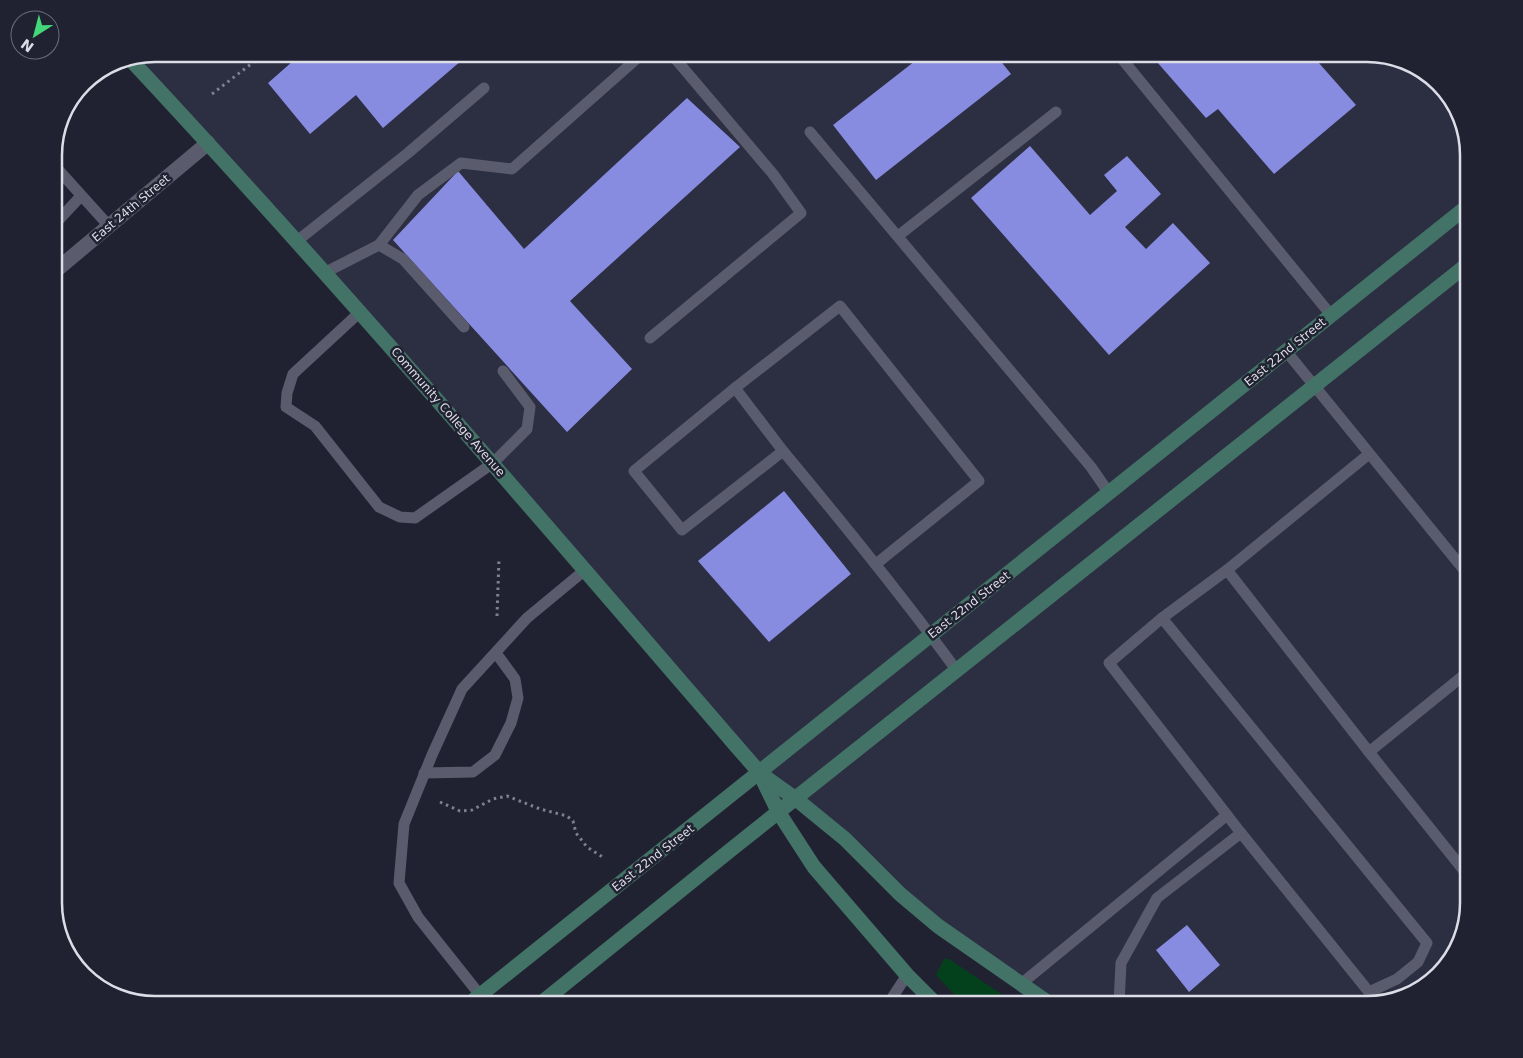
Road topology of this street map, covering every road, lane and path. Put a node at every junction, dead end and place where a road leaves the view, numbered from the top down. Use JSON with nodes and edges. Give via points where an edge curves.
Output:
{"nodes":[{"id":1,"x":254,"y":62,"type":"edge"},
{"id":2,"x":633,"y":62,"type":"edge"},
{"id":3,"x":677,"y":62,"type":"edge"},
{"id":4,"x":1125,"y":62,"type":"edge"},
{"id":5,"x":135,"y":65,"type":"edge"},
{"id":6,"x":484,"y":88,"type":"dead end"},
{"id":7,"x":212,"y":94,"type":"dead end"},
{"id":8,"x":1056,"y":112,"type":"dead end"},
{"id":9,"x":810,"y":132,"type":"dead end"},
{"id":10,"x":208,"y":143,"type":"junction"},
{"id":11,"x":63,"y":175,"type":"edge"},
{"id":12,"x":81,"y":196,"type":"junction"},
{"id":13,"x":1460,"y":212,"type":"edge"},
{"id":14,"x":63,"y":215,"type":"edge"},
{"id":15,"x":109,"y":226,"type":"junction"},
{"id":16,"x":898,"y":236,"type":"junction"},
{"id":17,"x":297,"y":241,"type":"junction"},
{"id":18,"x":379,"y":245,"type":"junction"},
{"id":19,"x":63,"y":264,"type":"edge"},
{"id":20,"x":1460,"y":270,"type":"edge"},
{"id":21,"x":326,"y":272,"type":"junction"},
{"id":22,"x":360,"y":312,"type":"junction"},
{"id":23,"x":1331,"y":315,"type":"junction"},
{"id":24,"x":464,"y":327,"type":"dead end"},
{"id":25,"x":650,"y":338,"type":"dead end"},
{"id":26,"x":1286,"y":351,"type":"junction"},
{"id":27,"x":503,"y":370,"type":"dead end"},
{"id":28,"x":1314,"y":386,"type":"junction"},
{"id":29,"x":735,"y":388,"type":"junction"},
{"id":30,"x":784,"y":451,"type":"junction"},
{"id":31,"x":1369,"y":454,"type":"junction"},
{"id":32,"x":493,"y":463,"type":"junction"},
{"id":33,"x":1109,"y":493,"type":"junction"},
{"id":34,"x":499,"y":558,"type":"dead end"},
{"id":35,"x":876,"y":564,"type":"junction"},
{"id":36,"x":1460,"y":565,"type":"edge"},
{"id":37,"x":585,"y":570,"type":"junction"},
{"id":38,"x":1227,"y":570,"type":"junction"},
{"id":39,"x":496,"y":616,"type":"dead end"},
{"id":40,"x":1162,"y":618,"type":"junction"},
{"id":41,"x":931,"y":635,"type":"junction"},
{"id":42,"x":496,"y":652,"type":"junction"},
{"id":43,"x":957,"y":670,"type":"junction"},
{"id":44,"x":1460,"y":678,"type":"edge"},
{"id":45,"x":1369,"y":752,"type":"junction"},
{"id":46,"x":759,"y":772,"type":"junction"},
{"id":47,"x":424,"y":773,"type":"junction"},
{"id":48,"x":796,"y":799,"type":"junction"},
{"id":49,"x":440,"y":802,"type":"dead end"},
{"id":50,"x":779,"y":813,"type":"junction"},
{"id":51,"x":1227,"y":815,"type":"junction"},
{"id":52,"x":1241,"y":834,"type":"junction"},
{"id":53,"x":604,"y":858,"type":"dead end"},
{"id":54,"x":1460,"y":866,"type":"edge"},
{"id":55,"x":907,"y":975,"type":"junction"},
{"id":56,"x":1021,"y":984,"type":"junction"},
{"id":57,"x":476,"y":996,"type":"edge"},
{"id":58,"x":486,"y":996,"type":"edge"},
{"id":59,"x":550,"y":996,"type":"edge"},
{"id":60,"x":893,"y":996,"type":"edge"},
{"id":61,"x":928,"y":996,"type":"edge"},
{"id":62,"x":1038,"y":996,"type":"edge"},
{"id":63,"x":1119,"y":996,"type":"edge"}],
"edges":[{"from":1,"to":7,"type":"path"},
{"from":2,"to":18,"type":"lane","via":[[512,169],[461,163],[418,195]]},
{"from":3,"to":25,"type":"lane","via":[[773,174],[801,213]]},
{"from":4,"to":23,"type":"lane"},
{"from":5,"to":10,"type":"street","name":"Community College Avenue"},
{"from":6,"to":17,"type":"lane"},
{"from":8,"to":16,"type":"lane"},
{"from":9,"to":16,"type":"lane"},
{"from":10,"to":15,"type":"street","name":"East 24th Street"},
{"from":10,"to":17,"type":"street","name":"Community College Avenue"},
{"from":11,"to":12,"type":"lane"},
{"from":12,"to":14,"type":"lane"},
{"from":12,"to":15,"type":"lane"},
{"from":13,"to":23,"type":"street","name":"East 22nd Street"},
{"from":15,"to":19,"type":"street","name":"East 24th Street"},
{"from":16,"to":33,"type":"lane","via":[[1091,467]]},
{"from":17,"to":21,"type":"street","name":"Community College Avenue"},
{"from":18,"to":21,"type":"lane"},
{"from":18,"to":24,"type":"lane","via":[[403,259]]},
{"from":20,"to":28,"type":"street"},
{"from":21,"to":22,"type":"street","name":"Community College Avenue"},
{"from":22,"to":32,"type":"street","name":"Community College Avenue"},
{"from":22,"to":32,"type":"lane","via":[[294,374],[286,407],[315,426],[379,507],[400,517],[415,518]]},
{"from":23,"to":26,"type":"street","name":"East 22nd Street"},
{"from":26,"to":28,"type":"lane"},
{"from":26,"to":33,"type":"street","name":"East 22nd Street"},
{"from":27,"to":32,"type":"lane","via":[[530,407],[527,429]]},
{"from":28,"to":31,"type":"lane"},
{"from":28,"to":43,"type":"street"},
{"from":29,"to":30,"type":"lane"},
{"from":29,"to":30,"type":"lane","via":[[634,471],[682,530]]},
{"from":29,"to":35,"type":"lane","via":[[840,306],[979,482]]},
{"from":30,"to":35,"type":"lane"},
{"from":31,"to":36,"type":"lane"},
{"from":31,"to":38,"type":"lane"},
{"from":32,"to":37,"type":"street","name":"Community College Avenue"},
{"from":33,"to":41,"type":"street","name":"East 22nd Street"},
{"from":34,"to":39,"type":"path"},
{"from":35,"to":41,"type":"lane"},
{"from":37,"to":42,"type":"lane","via":[[527,618]]},
{"from":37,"to":46,"type":"street","name":"Community College Avenue"},
{"from":38,"to":40,"type":"lane"},
{"from":38,"to":45,"type":"lane"},
{"from":40,"to":51,"type":"lane","via":[[1109,663]]},
{"from":40,"to":52,"type":"lane","via":[[1427,943],[1418,962],[1396,979],[1369,992]]},
{"from":41,"to":43,"type":"lane"},
{"from":41,"to":46,"type":"street","name":"East 22nd Street"},
{"from":42,"to":47,"type":"lane","via":[[462,689]]},
{"from":42,"to":47,"type":"lane","via":[[514,679],[518,698],[511,723],[495,756],[473,772]]},
{"from":43,"to":48,"type":"street"},
{"from":44,"to":45,"type":"lane"},
{"from":45,"to":54,"type":"lane"},
{"from":46,"to":48,"type":"street"},
{"from":46,"to":50,"type":"street"},
{"from":46,"to":58,"type":"street","name":"East 22nd Street"},
{"from":47,"to":57,"type":"lane","via":[[404,824],[399,883],[418,917]]},
{"from":48,"to":50,"type":"street"},
{"from":48,"to":56,"type":"street","via":[[845,839],[900,894],[938,926]]},
{"from":49,"to":53,"type":"path","via":[[460,812],[507,796],[566,816],[573,821],[576,833],[587,847]]},
{"from":50,"to":55,"type":"street","via":[[814,868]]},
{"from":50,"to":59,"type":"street"},
{"from":51,"to":52,"type":"lane"},
{"from":51,"to":56,"type":"lane"},
{"from":52,"to":63,"type":"lane","via":[[1157,898],[1121,963]]},
{"from":55,"to":60,"type":"lane"},
{"from":55,"to":61,"type":"street"},
{"from":56,"to":62,"type":"street"}]}
